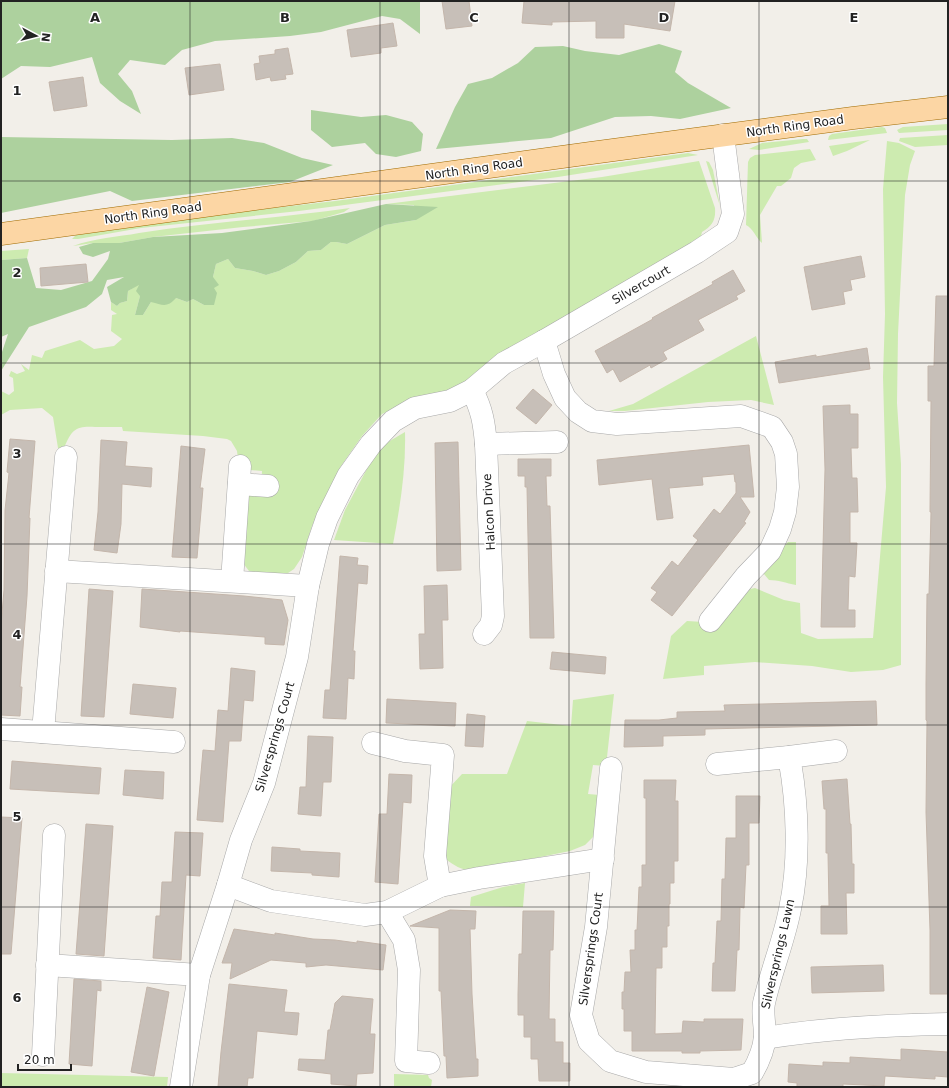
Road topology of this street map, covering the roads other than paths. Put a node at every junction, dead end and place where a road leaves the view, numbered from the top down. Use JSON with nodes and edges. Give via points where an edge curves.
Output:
{"nodes":[{"id":1,"x":948,"y":107,"type":"edge"},
{"id":2,"x":723,"y":135,"type":"junction"},
{"id":3,"x":1,"y":234,"type":"edge"},
{"id":4,"x":544,"y":341,"type":"junction"},
{"id":5,"x":472,"y":390,"type":"junction"},
{"id":6,"x":557,"y":442,"type":"dead end"},
{"id":7,"x":486,"y":444,"type":"junction"},
{"id":8,"x":66,"y":457,"type":"dead end"},
{"id":9,"x":268,"y":486,"type":"dead end"},
{"id":10,"x":56,"y":571,"type":"junction"},
{"id":11,"x":232,"y":581,"type":"junction"},
{"id":12,"x":308,"y":586,"type":"junction"},
{"id":13,"x":710,"y":621,"type":"dead end"},
{"id":14,"x":484,"y":634,"type":"dead end"},
{"id":15,"x":1,"y":729,"type":"edge"},
{"id":16,"x":43,"y":732,"type":"junction"},
{"id":17,"x":174,"y":742,"type":"dead end"},
{"id":18,"x":373,"y":743,"type":"dead end"},
{"id":19,"x":836,"y":752,"type":"dead end"},
{"id":20,"x":789,"y":758,"type":"junction"},
{"id":21,"x":717,"y":764,"type":"dead end"},
{"id":22,"x":611,"y":768,"type":"dead end"},
{"id":23,"x":54,"y":835,"type":"dead end"},
{"id":24,"x":603,"y":859,"type":"junction"},
{"id":25,"x":228,"y":885,"type":"junction"},
{"id":26,"x":440,"y":886,"type":"junction"},
{"id":27,"x":387,"y":912,"type":"junction"},
{"id":28,"x":47,"y":965,"type":"junction"},
{"id":29,"x":199,"y":975,"type":"junction"},
{"id":30,"x":948,"y":1024,"type":"edge"},
{"id":31,"x":765,"y":1038,"type":"junction"},
{"id":32,"x":43,"y":1055,"type":"dead end"},
{"id":33,"x":429,"y":1063,"type":"dead end"},
{"id":34,"x":181,"y":1087,"type":"edge"}],
"edges":[{"from":1,"to":2,"type":"main road","name":"North Ring Road"},
{"from":2,"to":3,"type":"main road","name":"North Ring Road"},
{"from":2,"to":4,"type":"street","name":"Silvercourt","via":[[733,214],[728,232]]},
{"from":4,"to":5,"type":"street","name":"Silvercourt","via":[[504,363]]},
{"from":4,"to":13,"type":"street","via":[[554,374],[565,398],[578,412],[592,421],[616,424],[741,416],[772,427],[782,442],[786,454],[788,486],[780,529],[770,551]]},
{"from":5,"to":7,"type":"street","name":"Halcon Drive","via":[[480,404]]},
{"from":5,"to":12,"type":"street","name":"Silversprings Court","via":[[450,401],[415,408],[393,421],[371,444],[348,476],[327,518]]},
{"from":6,"to":7,"type":"street"},
{"from":7,"to":14,"type":"street","name":"Halcon Drive","via":[[493,616],[491,625]]},
{"from":8,"to":10,"type":"street"},
{"from":9,"to":11,"type":"street","via":[[239,475]]},
{"from":10,"to":11,"type":"street"},
{"from":10,"to":16,"type":"street"},
{"from":11,"to":12,"type":"street"},
{"from":12,"to":25,"type":"street","name":"Silversprings Court","via":[[297,657],[266,776],[241,840]]},
{"from":15,"to":16,"type":"street"},
{"from":16,"to":17,"type":"street","via":[[115,730]]},
{"from":18,"to":26,"type":"street","via":[[405,751],[443,755],[435,856]]},
{"from":19,"to":20,"type":"street"},
{"from":20,"to":21,"type":"street"},
{"from":20,"to":31,"type":"street","name":"Silversprings Lawn","via":[[795,787],[795,877],[790,909],[764,1005]]},
{"from":22,"to":24,"type":"street","name":"Silversprings Court"},
{"from":23,"to":28,"type":"street"},
{"from":24,"to":26,"type":"street"},
{"from":24,"to":31,"type":"street","name":"Silversprings Court","via":[[596,927],[581,1015],[589,1040],[610,1061],[646,1072],[734,1079],[752,1073],[762,1055]]},
{"from":25,"to":27,"type":"street","via":[[271,901],[365,915]]},
{"from":25,"to":29,"type":"street","name":"Silversprings Court"},
{"from":26,"to":27,"type":"street"},
{"from":27,"to":33,"type":"street","via":[[404,940],[409,970],[406,1061]]},
{"from":28,"to":29,"type":"street"},
{"from":28,"to":32,"type":"street"},
{"from":29,"to":34,"type":"street","name":"Silversprings Court"},
{"from":30,"to":31,"type":"street","via":[[902,1024],[794,1033]]}]}
